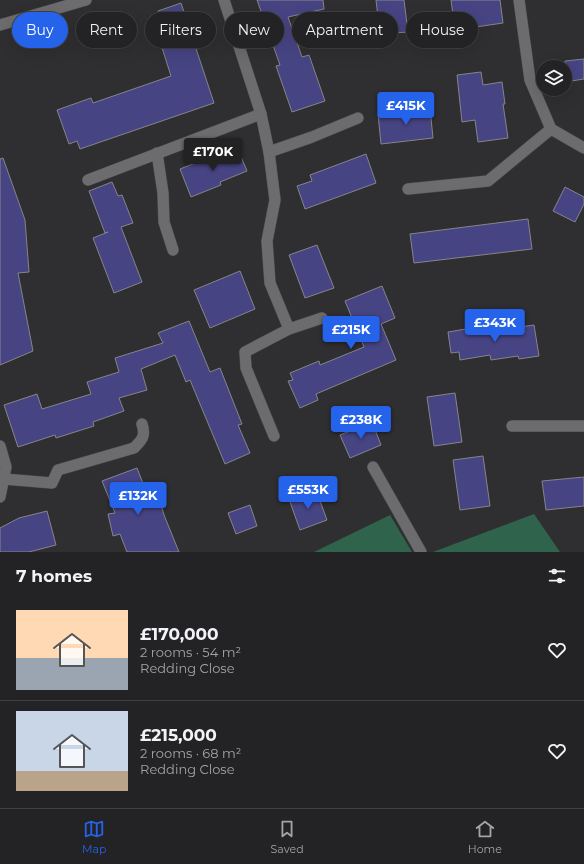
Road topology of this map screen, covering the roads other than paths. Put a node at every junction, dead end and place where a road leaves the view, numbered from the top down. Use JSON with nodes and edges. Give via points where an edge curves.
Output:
{"nodes":[{"id":1,"x":86,"y":0,"type":"edge"},
{"id":2,"x":224,"y":0,"type":"edge"},
{"id":3,"x":519,"y":0,"type":"edge"},
{"id":4,"x":0,"y":25,"type":"edge"},
{"id":5,"x":261,"y":114,"type":"junction"},
{"id":6,"x":358,"y":118,"type":"dead end"},
{"id":7,"x":551,"y":129,"type":"junction"},
{"id":8,"x":584,"y":148,"type":"edge"},
{"id":9,"x":269,"y":152,"type":"junction"},
{"id":10,"x":157,"y":153,"type":"junction"},
{"id":11,"x":88,"y":180,"type":"dead end"},
{"id":12,"x":408,"y":189,"type":"dead end"},
{"id":13,"x":173,"y":250,"type":"dead end"},
{"id":14,"x":322,"y":318,"type":"dead end"},
{"id":15,"x":289,"y":329,"type":"junction"},
{"id":16,"x":142,"y":424,"type":"dead end"},
{"id":17,"x":512,"y":426,"type":"dead end"},
{"id":18,"x":584,"y":426,"type":"edge"},
{"id":19,"x":274,"y":436,"type":"dead end"},
{"id":20,"x":0,"y":446,"type":"edge"},
{"id":21,"x":373,"y":467,"type":"dead end"},
{"id":22,"x":4,"y":479,"type":"junction"},
{"id":23,"x":0,"y":497,"type":"edge"},
{"id":24,"x":422,"y":552,"type":"edge"}],
"edges":[{"from":1,"to":4,"type":"street"},
{"from":2,"to":5,"type":"street"},
{"from":3,"to":7,"type":"street","via":[[530,80]]},
{"from":5,"to":9,"type":"street"},
{"from":5,"to":10,"type":"street"},
{"from":6,"to":9,"type":"street"},
{"from":7,"to":8,"type":"street"},
{"from":7,"to":12,"type":"street","via":[[488,181]]},
{"from":9,"to":15,"type":"street","via":[[275,200],[267,241],[270,283]]},
{"from":10,"to":11,"type":"street"},
{"from":10,"to":13,"type":"street","via":[[164,222]]},
{"from":14,"to":15,"type":"street"},
{"from":15,"to":19,"type":"street","via":[[246,352],[246,368]]},
{"from":16,"to":22,"type":"street","via":[[143,439],[134,448],[58,470],[52,484]]},
{"from":17,"to":18,"type":"street"},
{"from":20,"to":22,"type":"street","via":[[6,467]]},
{"from":21,"to":24,"type":"street"},
{"from":22,"to":23,"type":"street"}]}
